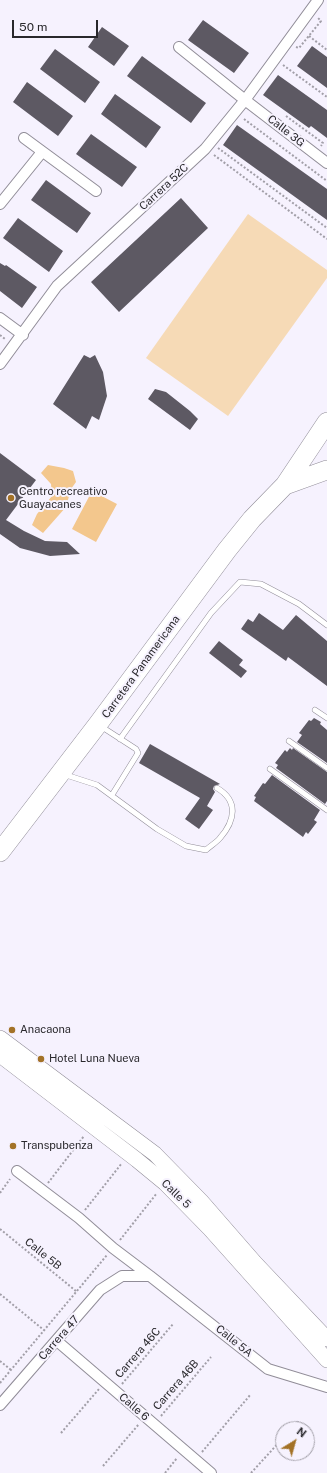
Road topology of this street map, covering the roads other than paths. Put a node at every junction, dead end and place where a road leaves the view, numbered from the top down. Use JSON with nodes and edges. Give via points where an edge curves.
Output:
{"nodes":[{"id":1,"x":318,"y":0,"type":"edge"},
{"id":2,"x":179,"y":47,"type":"dead end"},
{"id":3,"x":245,"y":100,"type":"junction"},
{"id":4,"x":24,"y":138,"type":"dead end"},
{"id":5,"x":42,"y":152,"type":"junction"},
{"id":6,"x":327,"y":163,"type":"edge"},
{"id":7,"x":96,"y":191,"type":"dead end"},
{"id":8,"x":0,"y":204,"type":"edge"},
{"id":9,"x":0,"y":318,"type":"edge"},
{"id":10,"x":23,"y":335,"type":"junction"},
{"id":11,"x":0,"y":364,"type":"edge"},
{"id":12,"x":327,"y":422,"type":"edge"},
{"id":13,"x":327,"y":470,"type":"edge"},
{"id":14,"x":284,"y":485,"type":"junction"},
{"id":15,"x":327,"y":625,"type":"edge"},
{"id":16,"x":315,"y":710,"type":"dead end"},
{"id":17,"x":327,"y":718,"type":"edge"},
{"id":18,"x":98,"y":724,"type":"junction"},
{"id":19,"x":120,"y":739,"type":"junction"},
{"id":20,"x":289,"y":741,"type":"dead end"},
{"id":21,"x":327,"y":768,"type":"edge"},
{"id":22,"x":270,"y":769,"type":"dead end"},
{"id":23,"x":60,"y":774,"type":"junction"},
{"id":24,"x":217,"y":788,"type":"dead end"},
{"id":25,"x":112,"y":795,"type":"junction"},
{"id":26,"x":327,"y":810,"type":"edge"},
{"id":27,"x":0,"y":852,"type":"edge"},
{"id":28,"x":0,"y":1038,"type":"edge"},
{"id":29,"x":0,"y":1055,"type":"edge"},
{"id":30,"x":17,"y":1171,"type":"road end"},
{"id":31,"x":150,"y":1276,"type":"junction"},
{"id":32,"x":327,"y":1339,"type":"edge"},
{"id":33,"x":57,"y":1341,"type":"junction"},
{"id":34,"x":327,"y":1360,"type":"edge"},
{"id":35,"x":327,"y":1387,"type":"edge"},
{"id":36,"x":0,"y":1405,"type":"edge"},
{"id":37,"x":211,"y":1473,"type":"edge"}],
"edges":[{"from":1,"to":3,"type":"street","name":"Carrera 52C"},
{"from":2,"to":3,"type":"street","name":"Calle 3G"},
{"from":3,"to":6,"type":"street","name":"Calle 3G"},
{"from":3,"to":10,"type":"street","name":"Carrera 52C","via":[[205,149],[56,286]]},
{"from":4,"to":5,"type":"street"},
{"from":5,"to":7,"type":"street"},
{"from":5,"to":8,"type":"street"},
{"from":9,"to":10,"type":"street"},
{"from":10,"to":11,"type":"street","name":"Carrera 52C"},
{"from":12,"to":14,"type":"highway","name":"Carretera Panamericana"},
{"from":13,"to":14,"type":"highway","name":"Carretera Panamericana"},
{"from":14,"to":18,"type":"highway","name":"Carretera Panamericana","via":[[227,550]]},
{"from":15,"to":19,"type":"lane","via":[[299,604],[261,584],[240,582],[211,613]]},
{"from":16,"to":17,"type":"lane"},
{"from":18,"to":19,"type":"lane"},
{"from":18,"to":23,"type":"highway","name":"Carretera Panamericana"},
{"from":19,"to":25,"type":"lane","via":[[138,753]]},
{"from":20,"to":21,"type":"lane"},
{"from":22,"to":26,"type":"lane"},
{"from":23,"to":25,"type":"lane","via":[[97,785]]},
{"from":23,"to":27,"type":"highway","name":"Carretera Panamericana"},
{"from":24,"to":25,"type":"lane","via":[[230,799],[233,810],[229,826],[219,840],[206,850],[186,846],[157,829]]},
{"from":28,"to":32,"type":"main road","name":"Calle 5","via":[[155,1154]]},
{"from":29,"to":34,"type":"main road","name":"Calle 5","via":[[166,1183],[210,1228]]},
{"from":30,"to":31,"type":"street","name":"Calle 5A"},
{"from":31,"to":33,"type":"street","name":"Carrera 47","via":[[122,1276],[100,1290]]},
{"from":31,"to":35,"type":"street","name":"Calle 5A","via":[[268,1369]]},
{"from":33,"to":36,"type":"street","name":"Carrera 47"},
{"from":33,"to":37,"type":"street","name":"Calle 6"}]}
